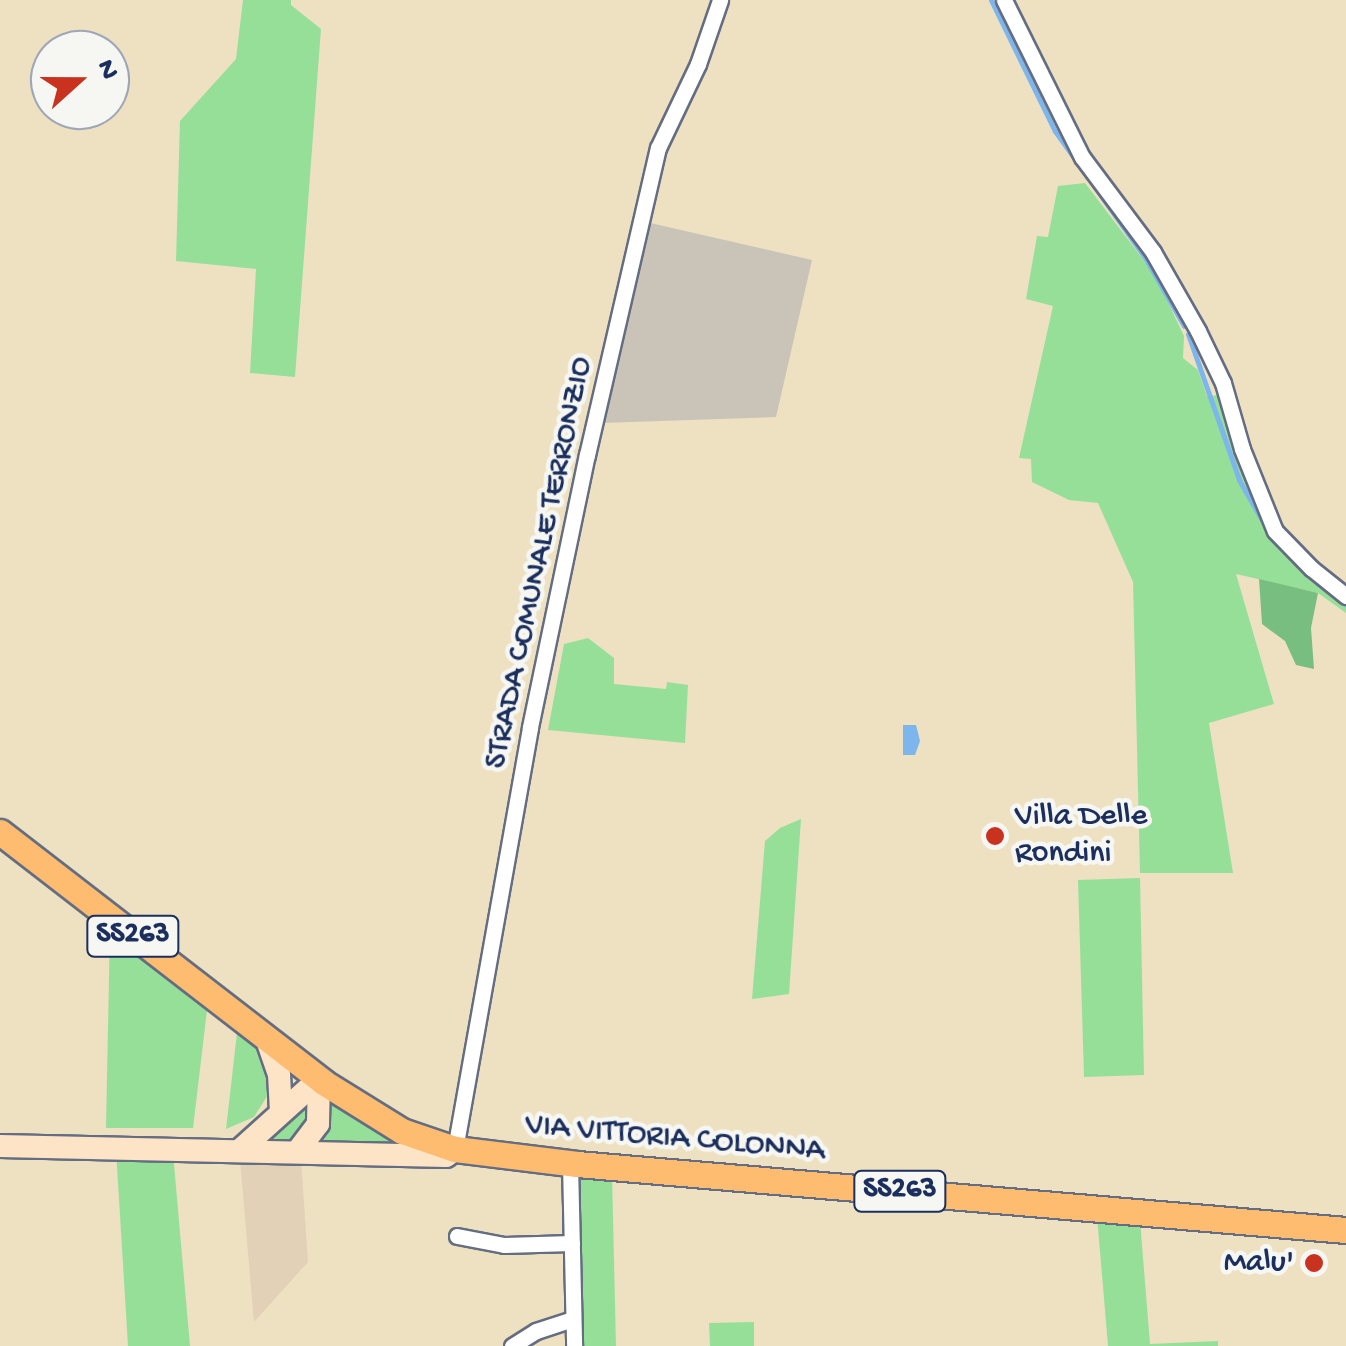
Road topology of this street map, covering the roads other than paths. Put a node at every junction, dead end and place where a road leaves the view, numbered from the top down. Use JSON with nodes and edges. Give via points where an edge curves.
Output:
{"nodes":[{"id":1,"x":720,"y":0,"type":"edge"},
{"id":2,"x":1004,"y":0,"type":"edge"},
{"id":3,"x":1346,"y":596,"type":"edge"},
{"id":4,"x":0,"y":832,"type":"edge"},
{"id":5,"x":266,"y":1040,"type":"junction"},
{"id":6,"x":319,"y":1079,"type":"junction"},
{"id":7,"x":281,"y":1109,"type":"junction"},
{"id":8,"x":0,"y":1146,"type":"edge"},
{"id":9,"x":455,"y":1149,"type":"junction"},
{"id":10,"x":238,"y":1151,"type":"junction"},
{"id":11,"x":298,"y":1151,"type":"junction"},
{"id":12,"x":570,"y":1163,"type":"junction"},
{"id":13,"x":1346,"y":1230,"type":"edge"},
{"id":14,"x":458,"y":1236,"type":"dead end"},
{"id":15,"x":572,"y":1243,"type":"junction"},
{"id":16,"x":573,"y":1319,"type":"junction"},
{"id":17,"x":512,"y":1346,"type":"edge"},
{"id":18,"x":574,"y":1346,"type":"edge"}],
"edges":[{"from":1,"to":9,"type":"street","name":"STRADA COMUNALE TERRONZIO","via":[[658,148],[587,455],[530,727]]},
{"from":2,"to":3,"type":"street","via":[[1082,157],[1152,252],[1198,331],[1276,530]]},
{"from":4,"to":5,"type":"main road","number":"SS263"},
{"from":5,"to":6,"type":"main road","name":"VIA VITTORIA COLONNA","number":"SS263"},
{"from":5,"to":7,"type":"street","via":[[277,1067]]},
{"from":6,"to":7,"type":"street"},
{"from":6,"to":9,"type":"main road","name":"VIA VITTORIA COLONNA","number":"SS263","via":[[371,1114]]},
{"from":6,"to":11,"type":"street","via":[[318,1124]]},
{"from":7,"to":10,"type":"street"},
{"from":8,"to":10,"type":"street"},
{"from":9,"to":11,"type":"street","via":[[446,1156]]},
{"from":9,"to":12,"type":"main road","name":"VIA VITTORIA COLONNA","number":"SS263"},
{"from":10,"to":11,"type":"street"},
{"from":12,"to":13,"type":"main road","name":"VIA VITTORIA COLONNA","number":"SS263"},
{"from":12,"to":15,"type":"street"},
{"from":14,"to":15,"type":"street","via":[[504,1244]]},
{"from":15,"to":16,"type":"street"},
{"from":16,"to":17,"type":"street"},
{"from":16,"to":18,"type":"street"}]}
